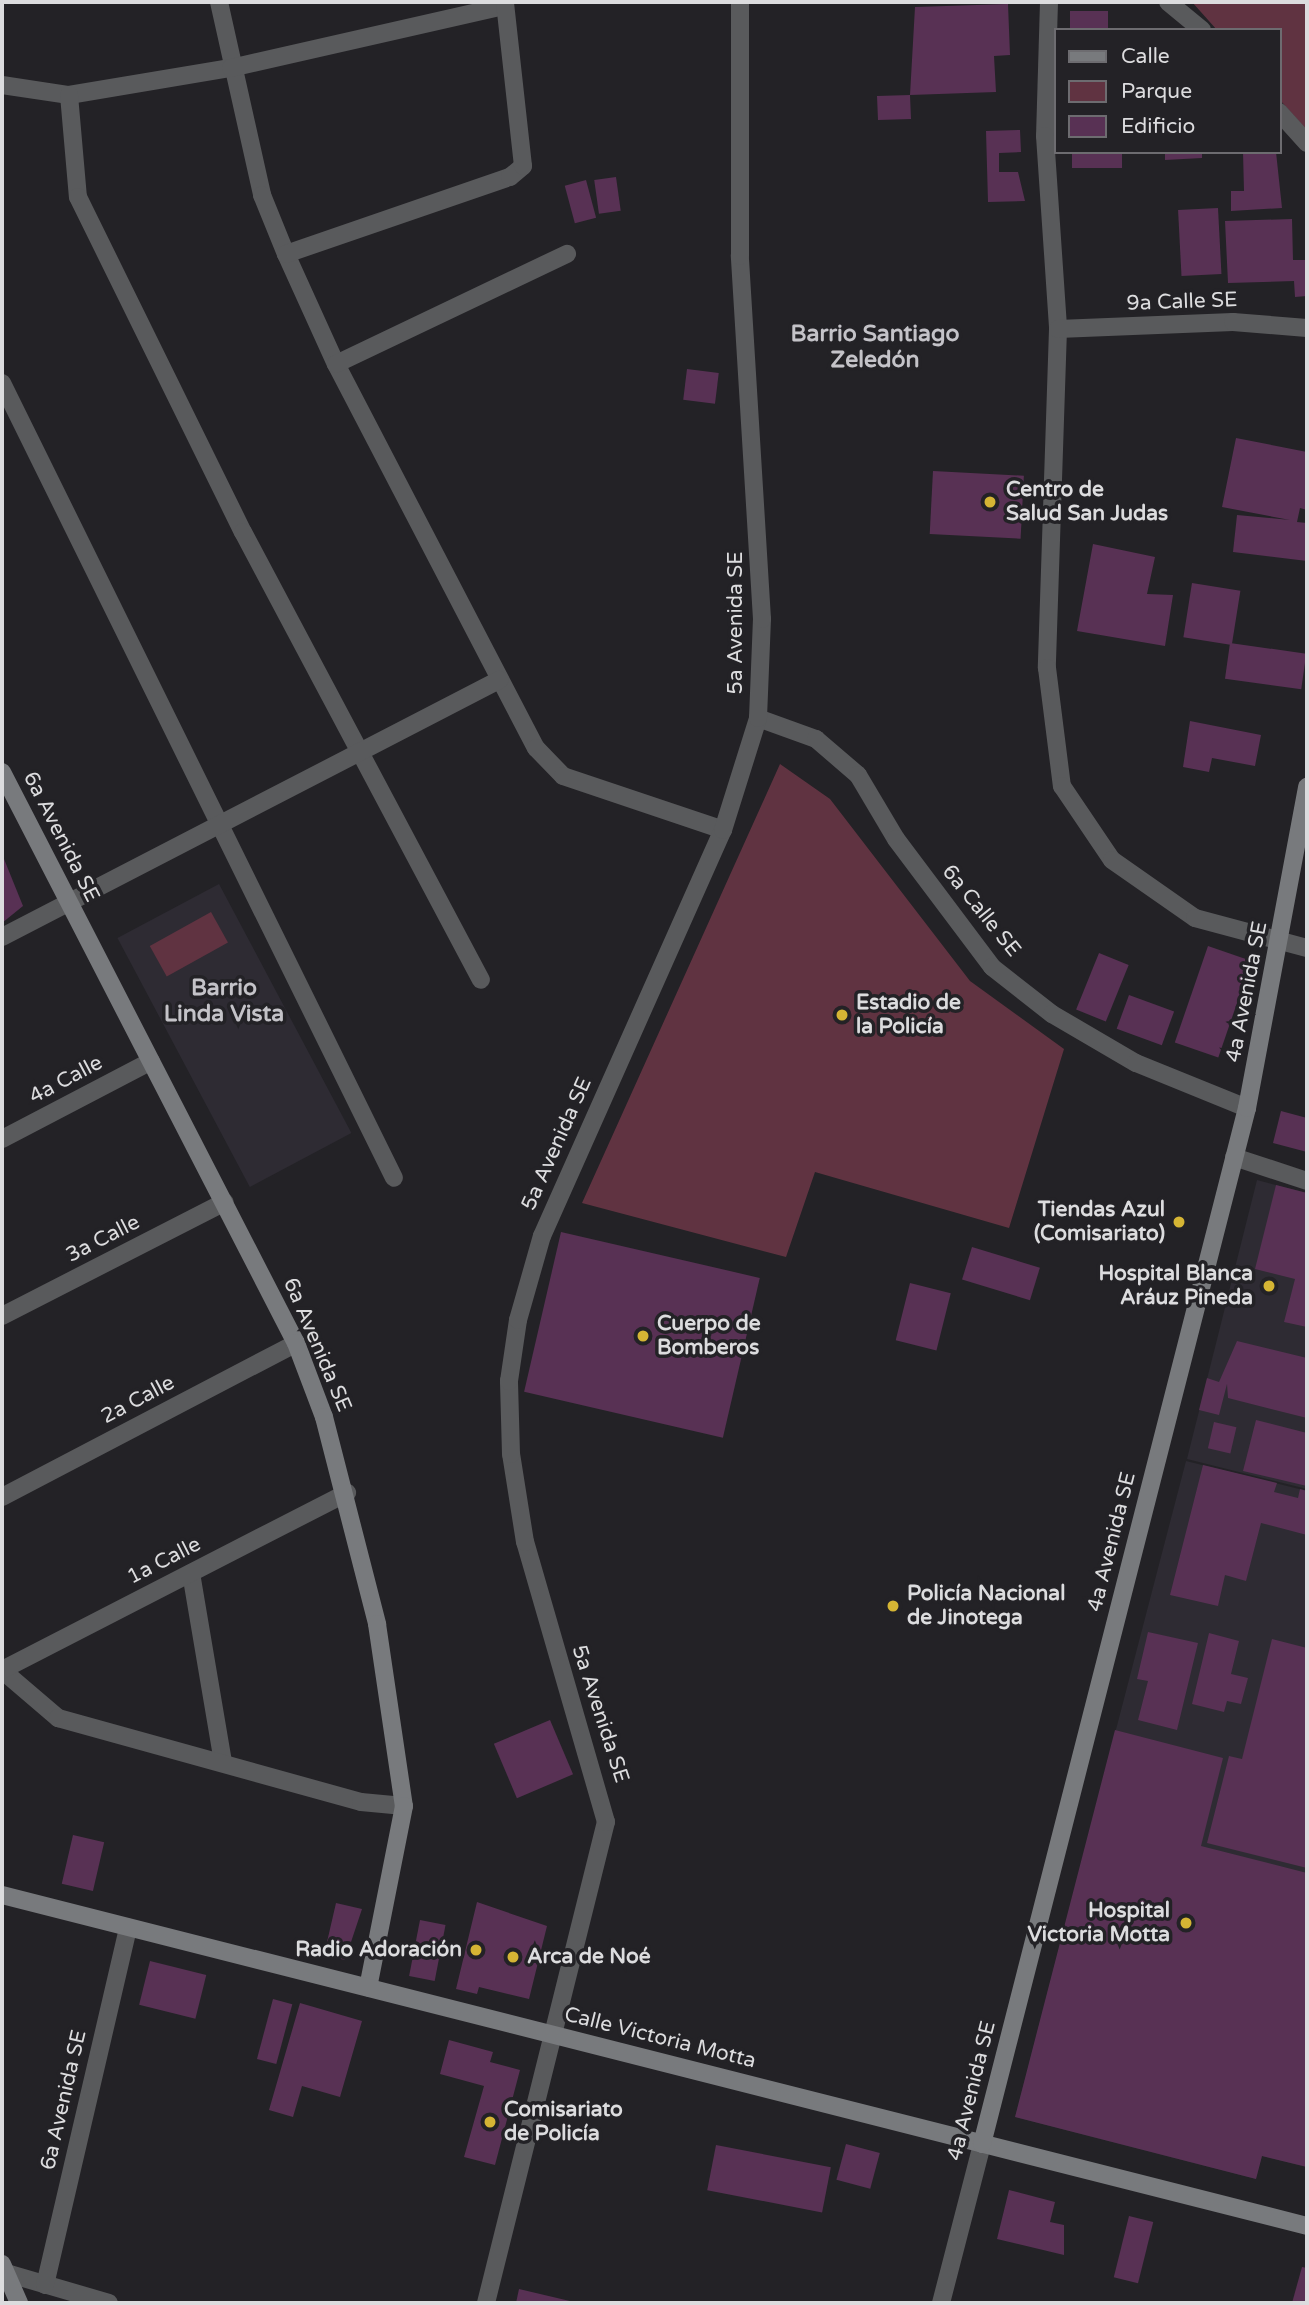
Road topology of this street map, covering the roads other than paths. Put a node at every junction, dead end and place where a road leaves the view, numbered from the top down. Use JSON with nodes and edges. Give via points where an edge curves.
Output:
{"nodes":[{"id":1,"x":219,"y":2,"type":"edge"},
{"id":2,"x":740,"y":2,"type":"edge"},
{"id":3,"x":1049,"y":2,"type":"edge"},
{"id":4,"x":1168,"y":2,"type":"edge"},
{"id":5,"x":505,"y":4,"type":"edge"},
{"id":6,"x":1200,"y":28,"type":"edge"},
{"id":7,"x":231,"y":68,"type":"junction"},
{"id":8,"x":2,"y":85,"type":"edge"},
{"id":9,"x":69,"y":95,"type":"junction"},
{"id":10,"x":1281,"y":114,"type":"edge"},
{"id":11,"x":1307,"y":143,"type":"edge"},
{"id":12,"x":286,"y":254,"type":"junction"},
{"id":13,"x":567,"y":254,"type":"dead end"},
{"id":14,"x":1307,"y":328,"type":"edge"},
{"id":15,"x":1058,"y":329,"type":"junction"},
{"id":16,"x":336,"y":364,"type":"junction"},
{"id":17,"x":2,"y":383,"type":"edge"},
{"id":18,"x":499,"y":680,"type":"junction"},
{"id":19,"x":758,"y":718,"type":"junction"},
{"id":20,"x":361,"y":751,"type":"junction"},
{"id":21,"x":2,"y":772,"type":"edge"},
{"id":22,"x":1307,"y":787,"type":"edge"},
{"id":23,"x":214,"y":824,"type":"junction"},
{"id":24,"x":723,"y":830,"type":"junction"},
{"id":25,"x":68,"y":901,"type":"junction"},
{"id":26,"x":2,"y":937,"type":"edge"},
{"id":27,"x":1281,"y":944,"type":"junction"},
{"id":28,"x":1307,"y":948,"type":"edge"},
{"id":29,"x":481,"y":980,"type":"dead end"},
{"id":30,"x":151,"y":1061,"type":"junction"},
{"id":31,"x":1247,"y":1108,"type":"junction"},
{"id":32,"x":2,"y":1139,"type":"edge"},
{"id":33,"x":1234,"y":1157,"type":"junction"},
{"id":34,"x":394,"y":1178,"type":"dead end"},
{"id":35,"x":1307,"y":1181,"type":"edge"},
{"id":36,"x":225,"y":1202,"type":"junction"},
{"id":37,"x":2,"y":1316,"type":"edge"},
{"id":38,"x":296,"y":1343,"type":"junction"},
{"id":39,"x":347,"y":1493,"type":"junction"},
{"id":40,"x":2,"y":1497,"type":"edge"},
{"id":41,"x":191,"y":1573,"type":"junction"},
{"id":42,"x":2,"y":1670,"type":"edge"},
{"id":43,"x":223,"y":1762,"type":"junction"},
{"id":44,"x":404,"y":1805,"type":"junction"},
{"id":45,"x":2,"y":1895,"type":"edge"},
{"id":46,"x":128,"y":1927,"type":"junction"},
{"id":47,"x":368,"y":1987,"type":"junction"},
{"id":48,"x":554,"y":2035,"type":"junction"},
{"id":49,"x":982,"y":2144,"type":"junction"},
{"id":50,"x":1307,"y":2226,"type":"edge"},
{"id":51,"x":4,"y":2269,"type":"edge"},
{"id":52,"x":45,"y":2285,"type":"junction"},
{"id":53,"x":19,"y":2303,"type":"edge"},
{"id":54,"x":109,"y":2303,"type":"edge"},
{"id":55,"x":486,"y":2303,"type":"edge"},
{"id":56,"x":941,"y":2303,"type":"edge"}],
"edges":[{"from":1,"to":7,"type":"street"},
{"from":2,"to":19,"type":"street","name":"5a Avenida SE","via":[[740,256],[762,619]]},
{"from":3,"to":15,"type":"street","via":[[1045,136]]},
{"from":4,"to":6,"type":"street"},
{"from":5,"to":7,"type":"street"},
{"from":5,"to":12,"type":"street","via":[[523,166],[510,177]]},
{"from":7,"to":9,"type":"street"},
{"from":7,"to":12,"type":"street","via":[[262,195]]},
{"from":8,"to":9,"type":"street"},
{"from":9,"to":20,"type":"street","via":[[78,197],[243,532]]},
{"from":10,"to":11,"type":"street"},
{"from":12,"to":16,"type":"street"},
{"from":13,"to":16,"type":"street"},
{"from":14,"to":15,"type":"street","name":"9a Calle SE","via":[[1233,322]]},
{"from":15,"to":27,"type":"street","via":[[1047,668],[1062,786],[1112,859],[1195,918]]},
{"from":16,"to":18,"type":"street"},
{"from":17,"to":23,"type":"street"},
{"from":18,"to":20,"type":"street"},
{"from":18,"to":24,"type":"street","via":[[536,748],[563,776]]},
{"from":19,"to":24,"type":"street","name":"5a Avenida SE"},
{"from":19,"to":31,"type":"street","name":"6a Calle SE","via":[[816,739],[858,775],[895,839],[992,967],[1052,1014],[1136,1063]]},
{"from":20,"to":23,"type":"street"},
{"from":20,"to":29,"type":"street"},
{"from":21,"to":25,"type":"street","name":"6a Avenida SE"},
{"from":22,"to":27,"type":"street","name":"4a Avenida SE"},
{"from":23,"to":25,"type":"street"},
{"from":23,"to":34,"type":"street"},
{"from":24,"to":48,"type":"street","name":"5a Avenida SE","via":[[542,1236],[509,1381],[511,1454],[525,1542],[606,1822]]},
{"from":25,"to":26,"type":"street"},
{"from":25,"to":30,"type":"street","name":"6a Avenida SE"},
{"from":27,"to":28,"type":"street"},
{"from":27,"to":31,"type":"street","name":"4a Avenida SE"},
{"from":30,"to":32,"type":"street","name":"4a Calle"},
{"from":30,"to":36,"type":"street","name":"6a Avenida SE"},
{"from":31,"to":33,"type":"street","name":"4a Avenida SE"},
{"from":33,"to":35,"type":"street"},
{"from":33,"to":49,"type":"street","name":"4a Avenida SE"},
{"from":36,"to":37,"type":"street","name":"3a Calle"},
{"from":36,"to":38,"type":"street","name":"6a Avenida SE"},
{"from":38,"to":39,"type":"street","name":"6a Avenida SE"},
{"from":38,"to":40,"type":"street","name":"2a Calle"},
{"from":39,"to":41,"type":"street","name":"1a Calle"},
{"from":39,"to":44,"type":"street","name":"6a Avenida SE","via":[[377,1624]]},
{"from":41,"to":42,"type":"street","name":"1a Calle"},
{"from":41,"to":43,"type":"street"},
{"from":42,"to":43,"type":"street","via":[[58,1718]]},
{"from":43,"to":44,"type":"street","via":[[360,1802]]},
{"from":44,"to":47,"type":"street","name":"6a Avenida SE"},
{"from":45,"to":46,"type":"street","name":"Calle Victoria Motta"},
{"from":46,"to":47,"type":"street","name":"Calle Victoria Motta"},
{"from":46,"to":52,"type":"street","name":"6a Avenida SE"},
{"from":47,"to":48,"type":"street","name":"Calle Victoria Motta"},
{"from":48,"to":49,"type":"street","name":"Calle Victoria Motta"},
{"from":48,"to":55,"type":"street","name":"5a Avenida SE"},
{"from":49,"to":50,"type":"street","name":"Calle Victoria Motta"},
{"from":49,"to":56,"type":"street","name":"4a Avenida SE"},
{"from":51,"to":52,"type":"street"},
{"from":51,"to":53,"type":"street"},
{"from":52,"to":54,"type":"street"}]}
